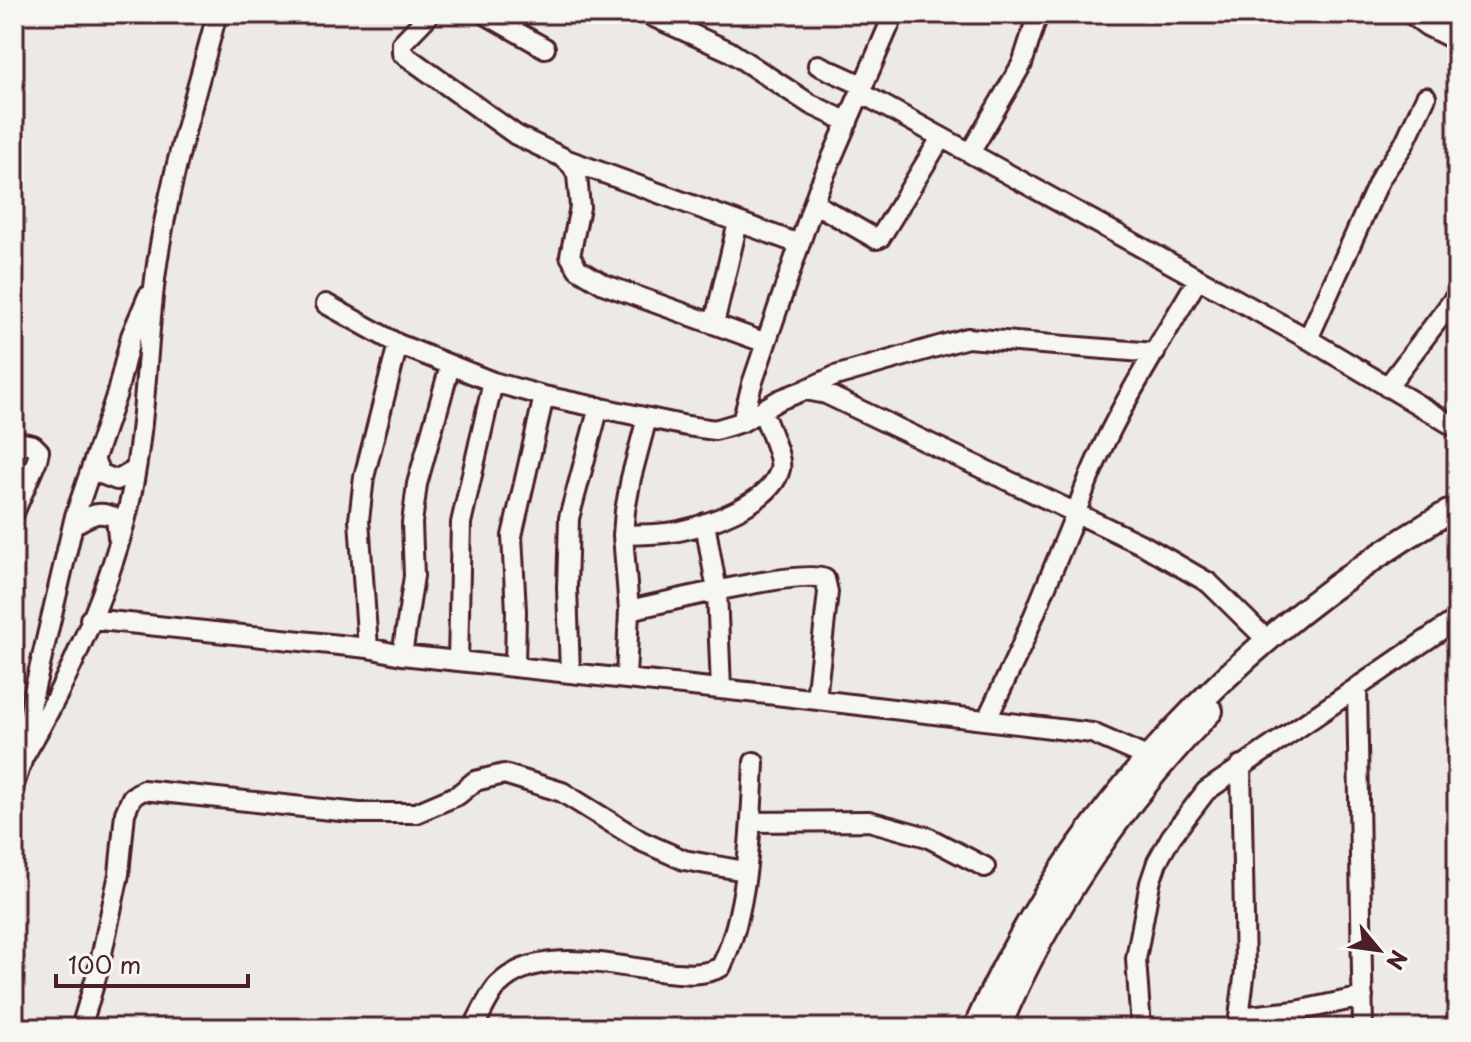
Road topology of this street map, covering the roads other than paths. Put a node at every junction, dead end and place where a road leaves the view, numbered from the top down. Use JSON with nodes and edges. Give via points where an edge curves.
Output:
{"nodes":[{"id":1,"x":217,"y":14,"type":"edge"},
{"id":2,"x":430,"y":14,"type":"edge"},
{"id":3,"x":485,"y":14,"type":"edge"},
{"id":4,"x":647,"y":14,"type":"edge"},
{"id":5,"x":894,"y":14,"type":"edge"},
{"id":6,"x":1038,"y":14,"type":"edge"},
{"id":7,"x":1411,"y":14,"type":"edge"},
{"id":8,"x":1457,"y":41,"type":"edge"},
{"id":9,"x":545,"y":48,"type":"dead end"},
{"id":10,"x":818,"y":65,"type":"dead end"},
{"id":11,"x":862,"y":90,"type":"junction"},
{"id":12,"x":1426,"y":97,"type":"dead end"},
{"id":13,"x":848,"y":122,"type":"junction"},
{"id":14,"x":941,"y":138,"type":"junction"},
{"id":15,"x":970,"y":153,"type":"junction"},
{"id":16,"x":564,"y":158,"type":"junction"},
{"id":17,"x":814,"y":203,"type":"junction"},
{"id":18,"x":738,"y":222,"type":"junction"},
{"id":19,"x":799,"y":244,"type":"junction"},
{"id":20,"x":155,"y":279,"type":"junction"},
{"id":21,"x":1198,"y":279,"type":"junction"},
{"id":22,"x":1457,"y":295,"type":"edge"},
{"id":23,"x":326,"y":304,"type":"dead end"},
{"id":24,"x":714,"y":324,"type":"junction"},
{"id":25,"x":1308,"y":339,"type":"junction"},
{"id":26,"x":766,"y":343,"type":"junction"},
{"id":27,"x":398,"y":344,"type":"junction"},
{"id":28,"x":1155,"y":353,"type":"junction"},
{"id":29,"x":450,"y":366,"type":"junction"},
{"id":30,"x":493,"y":382,"type":"junction"},
{"id":31,"x":1387,"y":387,"type":"junction"},
{"id":32,"x":805,"y":390,"type":"junction"},
{"id":33,"x":544,"y":396,"type":"junction"},
{"id":34,"x":599,"y":407,"type":"junction"},
{"id":35,"x":762,"y":410,"type":"junction"},
{"id":36,"x":647,"y":418,"type":"junction"},
{"id":37,"x":1454,"y":421,"type":"edge"},
{"id":38,"x":742,"y":422,"type":"junction"},
{"id":39,"x":14,"y":441,"type":"edge"},
{"id":40,"x":94,"y":460,"type":"junction"},
{"id":41,"x":135,"y":470,"type":"junction"},
{"id":42,"x":1457,"y":507,"type":"edge"},
{"id":43,"x":14,"y":513,"type":"edge"},
{"id":44,"x":1076,"y":513,"type":"junction"},
{"id":45,"x":1457,"y":522,"type":"edge"},
{"id":46,"x":705,"y":523,"type":"junction"},
{"id":47,"x":73,"y":525,"type":"junction"},
{"id":48,"x":623,"y":535,"type":"junction"},
{"id":49,"x":118,"y":539,"type":"junction"},
{"id":50,"x":717,"y":591,"type":"junction"},
{"id":51,"x":629,"y":610,"type":"junction"},
{"id":52,"x":90,"y":619,"type":"junction"},
{"id":53,"x":1457,"y":619,"type":"edge"},
{"id":54,"x":1267,"y":640,"type":"junction"},
{"id":55,"x":368,"y":648,"type":"junction"},
{"id":56,"x":402,"y":655,"type":"junction"},
{"id":57,"x":458,"y":661,"type":"junction"},
{"id":58,"x":515,"y":667,"type":"junction"},
{"id":59,"x":570,"y":673,"type":"junction"},
{"id":60,"x":626,"y":678,"type":"junction"},
{"id":61,"x":1357,"y":687,"type":"junction"},
{"id":62,"x":721,"y":689,"type":"junction"},
{"id":63,"x":816,"y":699,"type":"junction"},
{"id":64,"x":987,"y":719,"type":"junction"},
{"id":65,"x":21,"y":731,"type":"edge"},
{"id":66,"x":1147,"y":757,"type":"junction"},
{"id":67,"x":23,"y":758,"type":"junction"},
{"id":68,"x":754,"y":762,"type":"dead end"},
{"id":69,"x":1241,"y":765,"type":"junction"},
{"id":70,"x":14,"y":785,"type":"edge"},
{"id":71,"x":751,"y":822,"type":"junction"},
{"id":72,"x":985,"y":867,"type":"dead end"},
{"id":73,"x":745,"y":871,"type":"junction"},
{"id":74,"x":1363,"y":997,"type":"junction"},
{"id":75,"x":1239,"y":1022,"type":"edge"},
{"id":76,"x":81,"y":1028,"type":"edge"},
{"id":77,"x":473,"y":1028,"type":"edge"},
{"id":78,"x":975,"y":1028,"type":"edge"},
{"id":79,"x":999,"y":1028,"type":"edge"},
{"id":80,"x":1141,"y":1028,"type":"edge"},
{"id":81,"x":1363,"y":1028,"type":"edge"}],
"edges":[{"from":1,"to":20,"type":"street"},
{"from":2,"to":16,"type":"street","via":[[402,43],[402,53],[516,135]]},
{"from":3,"to":9,"type":"street"},
{"from":4,"to":13,"type":"street","via":[[729,51],[810,104]]},
{"from":5,"to":11,"type":"street"},
{"from":6,"to":15,"type":"street","via":[[1022,64]]},
{"from":7,"to":8,"type":"street"},
{"from":10,"to":11,"type":"street"},
{"from":11,"to":13,"type":"street"},
{"from":11,"to":14,"type":"street"},
{"from":12,"to":25,"type":"street","via":[[1381,177]]},
{"from":13,"to":17,"type":"street"},
{"from":14,"to":15,"type":"street"},
{"from":14,"to":17,"type":"street","via":[[880,238]]},
{"from":15,"to":21,"type":"street"},
{"from":16,"to":18,"type":"street"},
{"from":16,"to":24,"type":"street","via":[[577,175],[580,207],[570,256],[578,269],[603,284]]},
{"from":17,"to":19,"type":"street"},
{"from":18,"to":19,"type":"street"},
{"from":18,"to":24,"type":"street"},
{"from":19,"to":26,"type":"street"},
{"from":20,"to":40,"type":"street","via":[[131,336]]},
{"from":20,"to":41,"type":"street"},
{"from":21,"to":25,"type":"street"},
{"from":21,"to":28,"type":"street"},
{"from":22,"to":31,"type":"street"},
{"from":23,"to":27,"type":"street"},
{"from":24,"to":26,"type":"street"},
{"from":25,"to":31,"type":"street"},
{"from":26,"to":38,"type":"street"},
{"from":27,"to":29,"type":"street"},
{"from":27,"to":55,"type":"street","via":[[360,507]]},
{"from":28,"to":32,"type":"street","via":[[967,338],[835,376]]},
{"from":28,"to":44,"type":"street","via":[[1087,481]]},
{"from":29,"to":30,"type":"street"},
{"from":29,"to":56,"type":"street","via":[[417,484],[414,576]]},
{"from":30,"to":33,"type":"street"},
{"from":30,"to":57,"type":"street","via":[[461,523]]},
{"from":31,"to":37,"type":"street"},
{"from":32,"to":35,"type":"street"},
{"from":32,"to":44,"type":"street","via":[[826,394]]},
{"from":33,"to":34,"type":"street"},
{"from":33,"to":58,"type":"street","via":[[512,536]]},
{"from":34,"to":36,"type":"street"},
{"from":34,"to":59,"type":"street","via":[[569,518]]},
{"from":35,"to":38,"type":"street"},
{"from":35,"to":46,"type":"street","via":[[780,470],[753,502]]},
{"from":36,"to":38,"type":"street","via":[[715,430]]},
{"from":36,"to":48,"type":"street","via":[[627,494]]},
{"from":39,"to":43,"type":"street","via":[[39,451]]},
{"from":40,"to":41,"type":"street","via":[[101,474],[117,480]]},
{"from":40,"to":47,"type":"street"},
{"from":41,"to":49,"type":"street"},
{"from":42,"to":54,"type":"main road","via":[[1387,550]]},
{"from":44,"to":54,"type":"street","via":[[1209,583]]},
{"from":44,"to":64,"type":"street"},
{"from":45,"to":79,"type":"main road","via":[[1320,614],[1203,720],[1090,863],[1058,912]]},
{"from":46,"to":48,"type":"street","via":[[662,534]]},
{"from":46,"to":50,"type":"street"},
{"from":47,"to":49,"type":"street","via":[[104,512],[116,518]]},
{"from":47,"to":65,"type":"street"},
{"from":48,"to":51,"type":"street"},
{"from":49,"to":52,"type":"street"},
{"from":50,"to":51,"type":"street"},
{"from":50,"to":62,"type":"street"},
{"from":50,"to":63,"type":"street","via":[[786,578],[825,579]]},
{"from":51,"to":60,"type":"street"},
{"from":52,"to":55,"type":"street"},
{"from":52,"to":67,"type":"street"},
{"from":53,"to":61,"type":"street"},
{"from":54,"to":66,"type":"main road"},
{"from":55,"to":56,"type":"street"},
{"from":56,"to":57,"type":"street"},
{"from":57,"to":58,"type":"street"},
{"from":58,"to":59,"type":"street"},
{"from":59,"to":60,"type":"street"},
{"from":60,"to":62,"type":"street"},
{"from":61,"to":69,"type":"street"},
{"from":61,"to":74,"type":"street"},
{"from":62,"to":63,"type":"street"},
{"from":63,"to":64,"type":"street"},
{"from":64,"to":66,"type":"street","via":[[1092,733]]},
{"from":65,"to":67,"type":"street"},
{"from":66,"to":78,"type":"main road","via":[[1034,910]]},
{"from":67,"to":70,"type":"street"},
{"from":68,"to":71,"type":"street"},
{"from":69,"to":75,"type":"street","via":[[1245,970]]},
{"from":69,"to":80,"type":"street","via":[[1206,791],[1157,862],[1136,959]]},
{"from":71,"to":72,"type":"street","via":[[869,821],[927,837]]},
{"from":71,"to":73,"type":"street"},
{"from":73,"to":76,"type":"street","via":[[684,860],[641,841],[562,792],[504,774],[475,781],[458,795],[416,813],[359,813],[143,790],[132,797],[125,813],[119,874]]},
{"from":73,"to":77,"type":"street","via":[[736,925],[721,967],[696,975],[539,962],[515,971],[496,987]]},
{"from":74,"to":75,"type":"street"},
{"from":74,"to":81,"type":"street"}]}
